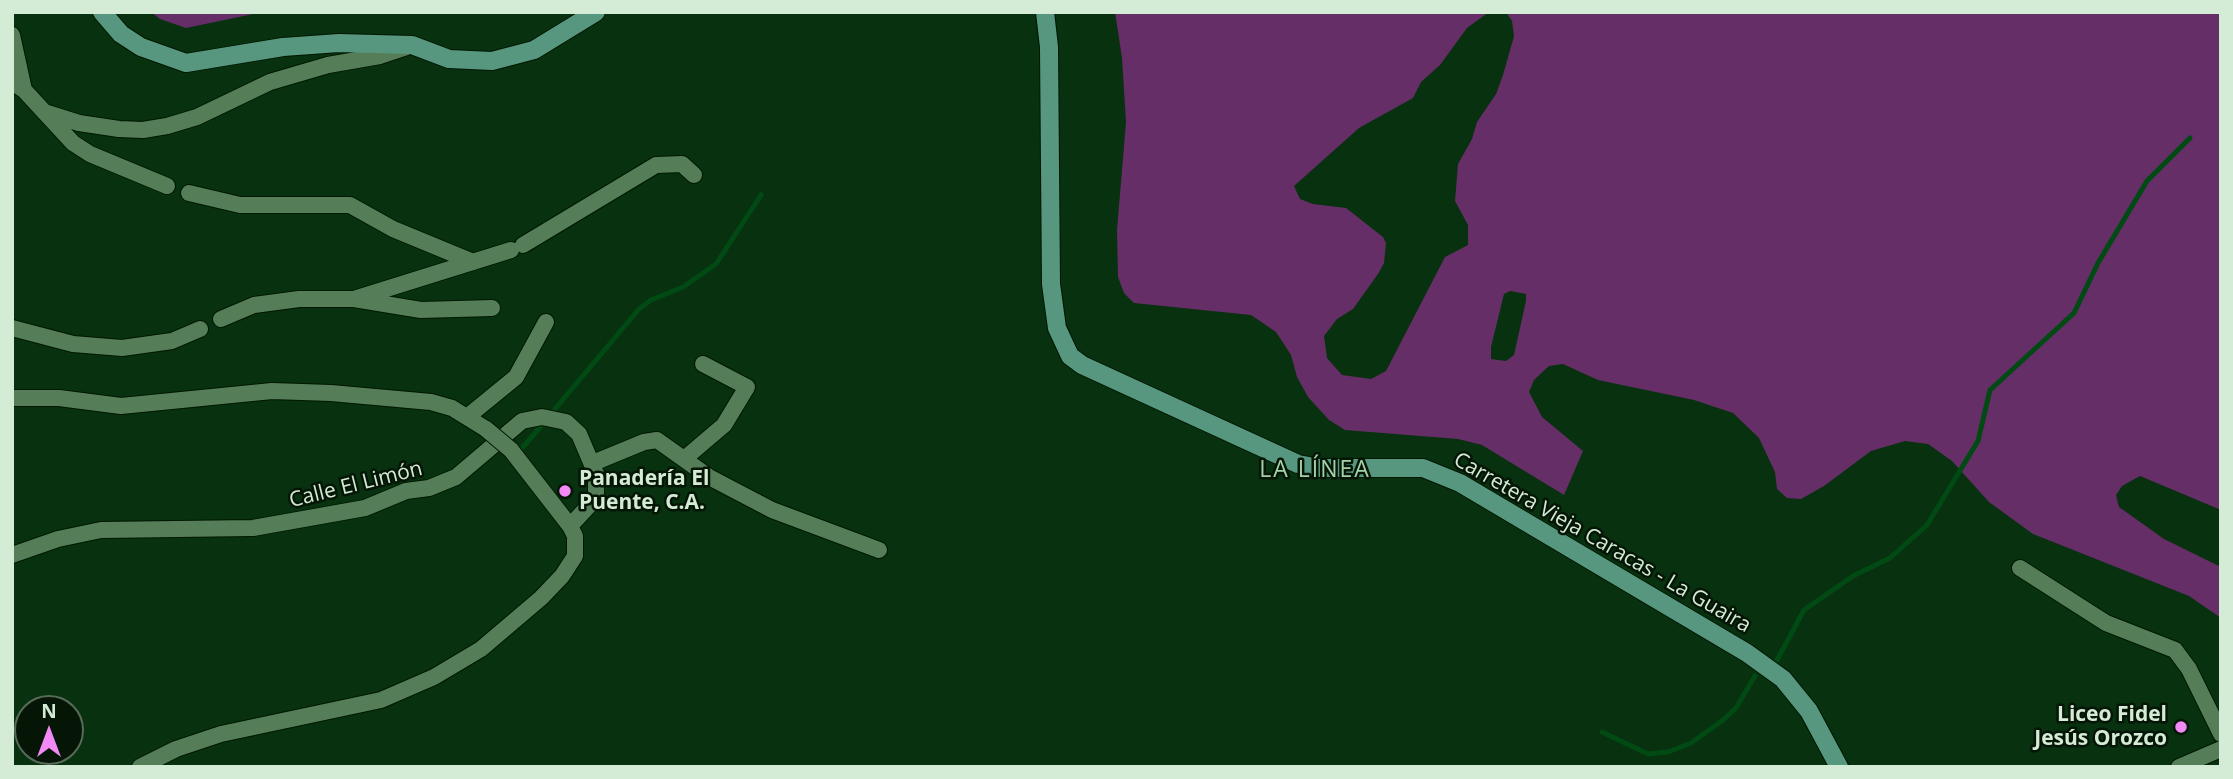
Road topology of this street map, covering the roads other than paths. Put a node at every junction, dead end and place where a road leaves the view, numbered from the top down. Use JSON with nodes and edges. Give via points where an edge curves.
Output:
{"nodes":[{"id":1,"x":102,"y":12,"type":"edge"},
{"id":2,"x":596,"y":12,"type":"edge"},
{"id":3,"x":1045,"y":12,"type":"edge"},
{"id":4,"x":12,"y":36,"type":"edge"},
{"id":5,"x":412,"y":45,"type":"junction"},
{"id":6,"x":18,"y":86,"type":"edge"},
{"id":7,"x":44,"y":112,"type":"junction"},
{"id":8,"x":694,"y":175,"type":"dead end"},
{"id":9,"x":167,"y":186,"type":"dead end"},
{"id":10,"x":189,"y":193,"type":"dead end"},
{"id":11,"x":473,"y":262,"type":"junction"},
{"id":12,"x":354,"y":299,"type":"junction"},
{"id":13,"x":492,"y":308,"type":"dead end"},
{"id":14,"x":221,"y":319,"type":"dead end"},
{"id":15,"x":546,"y":322,"type":"dead end"},
{"id":16,"x":12,"y":328,"type":"edge"},
{"id":17,"x":200,"y":329,"type":"dead end"},
{"id":18,"x":703,"y":363,"type":"dead end"},
{"id":19,"x":12,"y":398,"type":"edge"},
{"id":20,"x":467,"y":417,"type":"junction"},
{"id":21,"x":684,"y":459,"type":"junction"},
{"id":22,"x":593,"y":463,"type":"junction"},
{"id":23,"x":570,"y":526,"type":"junction"},
{"id":24,"x":879,"y":550,"type":"dead end"},
{"id":25,"x":12,"y":555,"type":"edge"},
{"id":26,"x":2020,"y":568,"type":"dead end"},
{"id":27,"x":2221,"y":734,"type":"edge"},
{"id":28,"x":2221,"y":749,"type":"edge"},
{"id":29,"x":140,"y":767,"type":"edge"},
{"id":30,"x":1839,"y":767,"type":"edge"},
{"id":31,"x":2179,"y":767,"type":"edge"}],
"edges":[{"from":1,"to":5,"type":"main road","via":[[121,34],[141,47],[186,63],[283,47]]},
{"from":2,"to":5,"type":"main road","via":[[534,50],[492,61],[449,59]]},
{"from":3,"to":30,"type":"main road","name":"Carretera Vieja Caracas - La Guaira","via":[[1051,284],[1057,328],[1070,356],[1297,464],[1423,468],[1460,483],[1747,653],[1783,680],[1810,711]]},
{"from":4,"to":6,"type":"street"},
{"from":5,"to":7,"type":"street","via":[[279,79],[167,126],[119,129]]},
{"from":6,"to":7,"type":"street"},
{"from":7,"to":9,"type":"street","via":[[90,154]]},
{"from":8,"to":11,"type":"street","via":[[682,163],[656,165],[517,247]]},
{"from":10,"to":11,"type":"street","via":[[240,205],[350,205],[393,229]]},
{"from":11,"to":12,"type":"street"},
{"from":12,"to":13,"type":"street","via":[[421,310]]},
{"from":12,"to":14,"type":"street","via":[[276,302]]},
{"from":15,"to":20,"type":"street","via":[[516,377]]},
{"from":16,"to":17,"type":"street","via":[[73,344],[122,348],[172,341]]},
{"from":18,"to":21,"type":"street","via":[[747,387],[724,425]]},
{"from":19,"to":20,"type":"street","via":[[132,406],[294,391],[431,402]]},
{"from":20,"to":23,"type":"street","bridge":true,"via":[[511,450]]},
{"from":21,"to":22,"type":"street","via":[[661,442],[650,440]]},
{"from":21,"to":24,"type":"street","via":[[772,510]]},
{"from":22,"to":23,"type":"street","name":"Calle El Limón","via":[[596,498]]},
{"from":22,"to":25,"type":"street","name":"Calle El Limón","via":[[579,434],[566,422],[542,417],[522,421],[456,477],[365,508],[253,528],[101,530]]},
{"from":23,"to":29,"type":"street","via":[[575,556],[562,576],[461,662],[381,700],[221,734]]},
{"from":26,"to":27,"type":"street","via":[[2106,623],[2175,650]]},
{"from":28,"to":31,"type":"street"}]}
